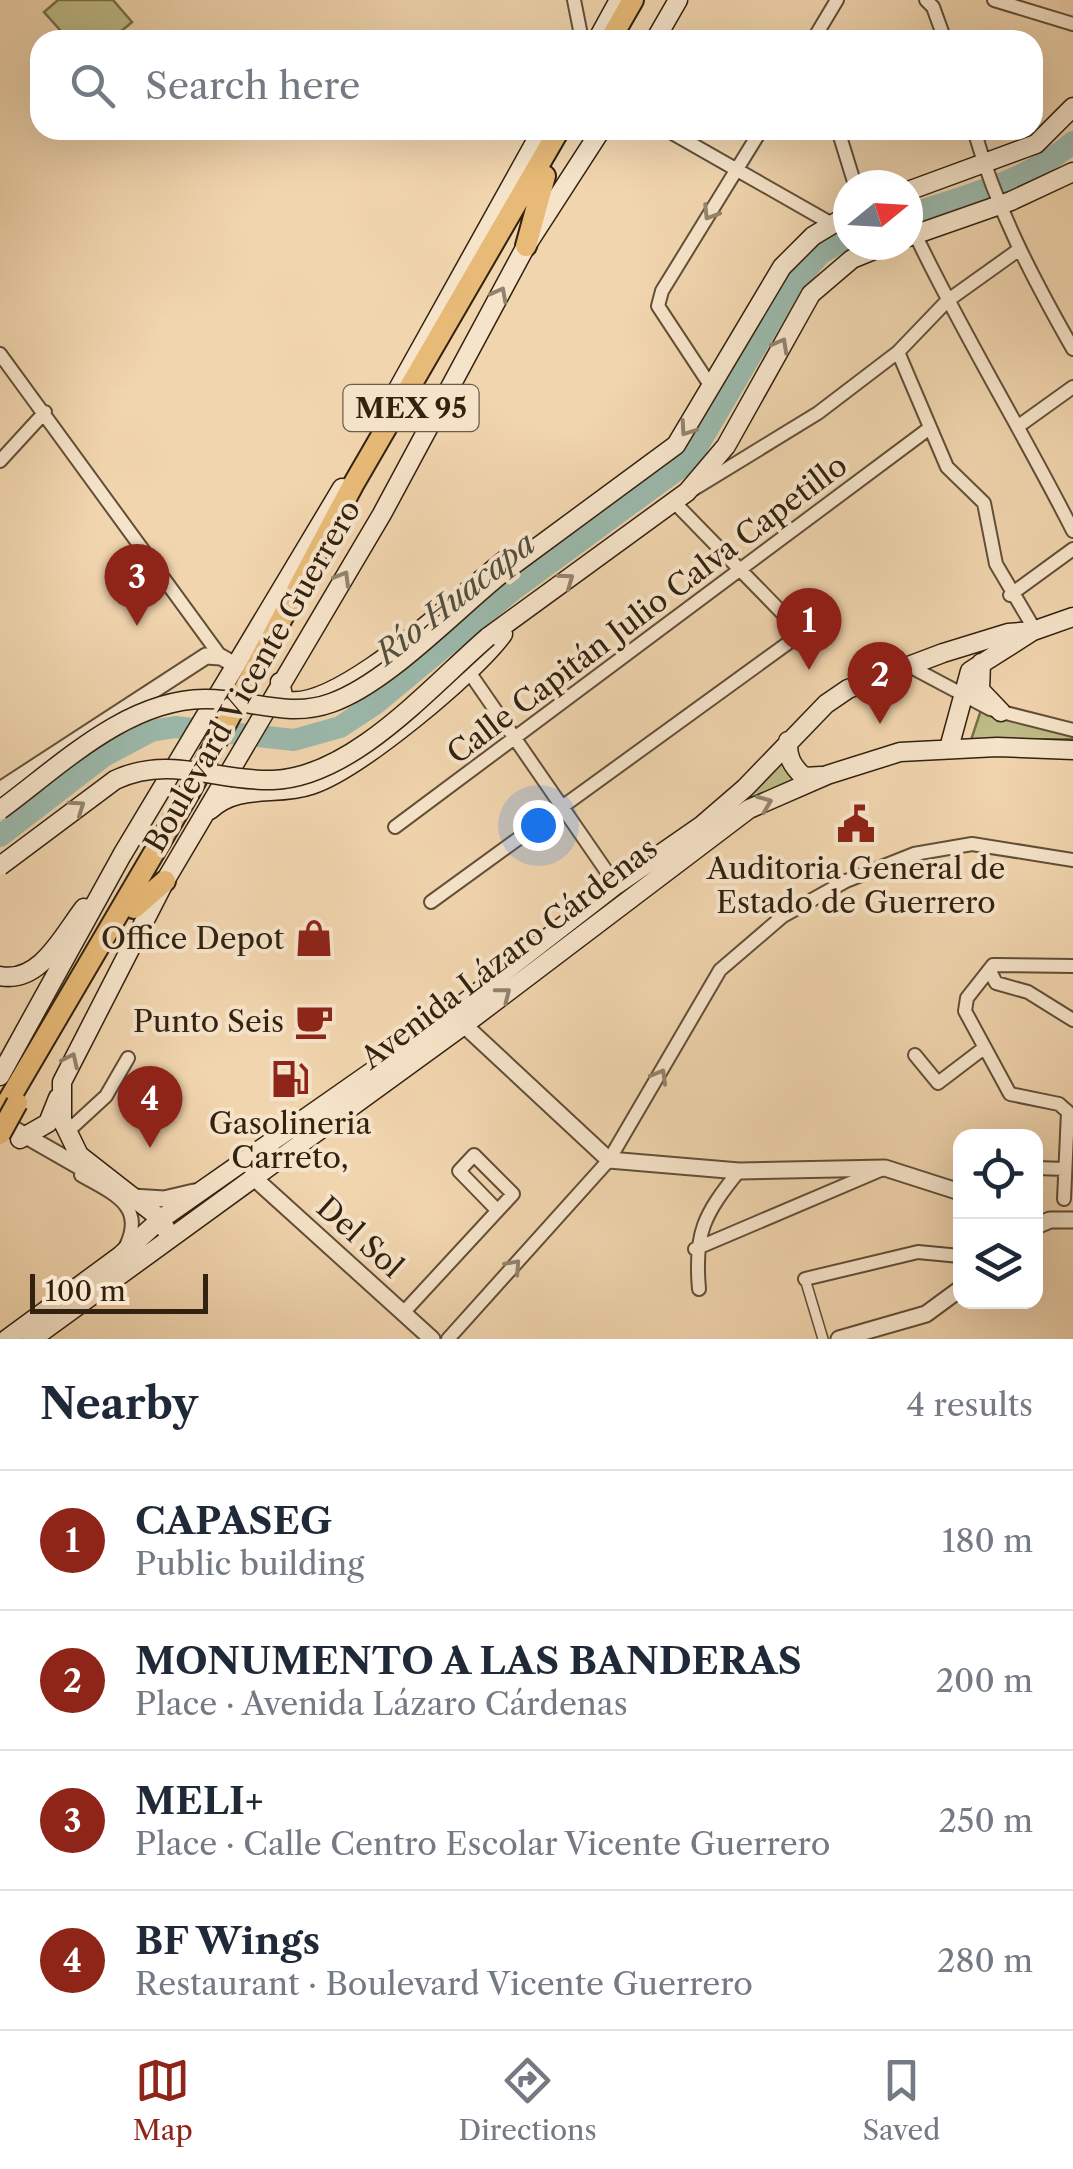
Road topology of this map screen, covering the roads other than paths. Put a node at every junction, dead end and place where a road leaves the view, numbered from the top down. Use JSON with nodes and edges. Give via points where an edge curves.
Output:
{"nodes":[{"id":1,"x":574,"y":0,"type":"edge"},
{"id":2,"x":619,"y":0,"type":"edge"},
{"id":3,"x":633,"y":0,"type":"edge"},
{"id":4,"x":646,"y":0,"type":"edge"},
{"id":5,"x":678,"y":0,"type":"edge"},
{"id":6,"x":836,"y":0,"type":"edge"},
{"id":7,"x":994,"y":0,"type":"edge"},
{"id":8,"x":931,"y":2,"type":"edge"},
{"id":9,"x":1073,"y":24,"type":"edge"},
{"id":10,"x":580,"y":30,"type":"edge"},
{"id":11,"x":602,"y":30,"type":"edge"},
{"id":12,"x":616,"y":30,"type":"edge"},
{"id":13,"x":629,"y":30,"type":"edge"},
{"id":14,"x":661,"y":30,"type":"edge"},
{"id":15,"x":819,"y":30,"type":"edge"},
{"id":16,"x":941,"y":30,"type":"edge"},
{"id":17,"x":1073,"y":107,"type":"edge"},
{"id":18,"x":1043,"y":137,"type":"edge"},
{"id":19,"x":536,"y":140,"type":"edge"},
{"id":20,"x":553,"y":140,"type":"edge"},
{"id":21,"x":565,"y":140,"type":"edge"},
{"id":22,"x":595,"y":140,"type":"edge"},
{"id":23,"x":685,"y":140,"type":"edge"},
{"id":24,"x":755,"y":140,"type":"edge"},
{"id":25,"x":841,"y":140,"type":"edge"},
{"id":26,"x":977,"y":140,"type":"edge"},
{"id":27,"x":1040,"y":140,"type":"edge"},
{"id":28,"x":984,"y":166,"type":"junction"},
{"id":29,"x":738,"y":170,"type":"junction"},
{"id":30,"x":850,"y":170,"type":"edge"},
{"id":31,"x":545,"y":176,"type":"junction"},
{"id":32,"x":1071,"y":179,"type":"edge"},
{"id":33,"x":923,"y":187,"type":"edge"},
{"id":34,"x":997,"y":204,"type":"junction"},
{"id":35,"x":833,"y":217,"type":"edge"},
{"id":36,"x":833,"y":224,"type":"edge"},
{"id":37,"x":923,"y":231,"type":"edge"},
{"id":38,"x":526,"y":246,"type":"junction"},
{"id":39,"x":1017,"y":251,"type":"junction"},
{"id":40,"x":923,"y":256,"type":"edge"},
{"id":41,"x":851,"y":260,"type":"edge"},
{"id":42,"x":947,"y":301,"type":"junction"},
{"id":43,"x":1073,"y":349,"type":"edge"},
{"id":44,"x":898,"y":352,"type":"junction"},
{"id":45,"x":0,"y":354,"type":"edge"},
{"id":46,"x":1073,"y":387,"type":"edge"},
{"id":47,"x":712,"y":388,"type":"junction"},
{"id":48,"x":45,"y":412,"type":"junction"},
{"id":49,"x":1020,"y":425,"type":"junction"},
{"id":50,"x":928,"y":430,"type":"junction"},
{"id":51,"x":362,"y":453,"type":"junction"},
{"id":52,"x":0,"y":461,"type":"edge"},
{"id":53,"x":353,"y":485,"type":"junction"},
{"id":54,"x":680,"y":497,"type":"junction"},
{"id":55,"x":575,"y":519,"type":"junction"},
{"id":56,"x":1073,"y":531,"type":"edge"},
{"id":57,"x":1073,"y":549,"type":"edge"},
{"id":58,"x":738,"y":571,"type":"junction"},
{"id":59,"x":1010,"y":595,"type":"junction"},
{"id":60,"x":1073,"y":617,"type":"edge"},
{"id":61,"x":513,"y":620,"type":"junction"},
{"id":62,"x":1034,"y":630,"type":"junction"},
{"id":63,"x":982,"y":660,"type":"junction"},
{"id":64,"x":910,"y":667,"type":"junction"},
{"id":65,"x":467,"y":670,"type":"junction"},
{"id":66,"x":249,"y":679,"type":"junction"},
{"id":67,"x":964,"y":695,"type":"junction"},
{"id":68,"x":1002,"y":712,"type":"junction"},
{"id":69,"x":1073,"y":730,"type":"edge"},
{"id":70,"x":788,"y":741,"type":"junction"},
{"id":71,"x":514,"y":742,"type":"junction"},
{"id":72,"x":949,"y":748,"type":"junction"},
{"id":73,"x":1073,"y":750,"type":"edge"},
{"id":74,"x":827,"y":775,"type":"junction"},
{"id":75,"x":0,"y":790,"type":"edge"},
{"id":76,"x":201,"y":802,"type":"junction"},
{"id":77,"x":560,"y":808,"type":"junction"},
{"id":78,"x":0,"y":810,"type":"edge"},
{"id":79,"x":395,"y":828,"type":"dead end"},
{"id":80,"x":122,"y":855,"type":"junction"},
{"id":81,"x":1073,"y":860,"type":"edge"},
{"id":82,"x":0,"y":866,"type":"edge"},
{"id":83,"x":166,"y":881,"type":"junction"},
{"id":84,"x":616,"y":885,"type":"junction"},
{"id":85,"x":431,"y":902,"type":"dead end"},
{"id":86,"x":134,"y":908,"type":"junction"},
{"id":87,"x":1073,"y":966,"type":"edge"},
{"id":88,"x":990,"y":971,"type":"junction"},
{"id":89,"x":0,"y":976,"type":"edge"},
{"id":90,"x":1073,"y":1020,"type":"edge"},
{"id":91,"x":464,"y":1025,"type":"junction"},
{"id":92,"x":984,"y":1048,"type":"junction"},
{"id":93,"x":915,"y":1055,"type":"dead end"},
{"id":94,"x":128,"y":1058,"type":"dead end"},
{"id":95,"x":0,"y":1076,"type":"edge"},
{"id":96,"x":59,"y":1094,"type":"junction"},
{"id":97,"x":6,"y":1110,"type":"edge"},
{"id":98,"x":68,"y":1130,"type":"junction"},
{"id":99,"x":12,"y":1135,"type":"edge"},
{"id":100,"x":609,"y":1160,"type":"junction"},
{"id":101,"x":885,"y":1168,"type":"junction"},
{"id":102,"x":1043,"y":1168,"type":"edge"},
{"id":103,"x":1065,"y":1169,"type":"junction"},
{"id":104,"x":739,"y":1171,"type":"junction"},
{"id":105,"x":252,"y":1176,"type":"junction"},
{"id":106,"x":217,"y":1184,"type":"junction"},
{"id":107,"x":953,"y":1190,"type":"edge"},
{"id":108,"x":131,"y":1196,"type":"junction"},
{"id":109,"x":1064,"y":1199,"type":"dead end"},
{"id":110,"x":497,"y":1210,"type":"dead end"},
{"id":111,"x":1073,"y":1220,"type":"edge"},
{"id":112,"x":1043,"y":1223,"type":"edge"},
{"id":113,"x":165,"y":1228,"type":"junction"},
{"id":114,"x":695,"y":1249,"type":"junction"},
{"id":115,"x":953,"y":1255,"type":"edge"},
{"id":116,"x":120,"y":1256,"type":"junction"},
{"id":117,"x":805,"y":1280,"type":"joint"},
{"id":118,"x":699,"y":1289,"type":"dead end"},
{"id":119,"x":953,"y":1294,"type":"edge"},
{"id":120,"x":403,"y":1314,"type":"junction"},
{"id":121,"x":883,"y":1332,"type":"edge"},
{"id":122,"x":7,"y":1339,"type":"edge"},
{"id":123,"x":32,"y":1339,"type":"edge"},
{"id":124,"x":432,"y":1339,"type":"edge"},
{"id":125,"x":448,"y":1339,"type":"edge"},
{"id":126,"x":823,"y":1339,"type":"edge"},
{"id":127,"x":839,"y":1339,"type":"edge"}],
"edges":[{"from":1,"to":10,"type":"street"},
{"from":2,"to":11,"type":"main road"},
{"from":3,"to":12,"type":"highway"},
{"from":4,"to":13,"type":"highway"},
{"from":5,"to":14,"type":"main road"},
{"from":6,"to":15,"type":"street"},
{"from":7,"to":9,"type":"street"},
{"from":8,"to":16,"type":"street"},
{"from":17,"to":18,"type":"main road"},
{"from":19,"to":51,"type":"main road","name":"Boulevard Vicente Guerrero"},
{"from":20,"to":53,"type":"highway","name":"Boulevard Vicente Guerrero","number":"MEX 95"},
{"from":21,"to":31,"type":"highway","name":"Boulevard Vicente Guerrero","number":"MEX 95"},
{"from":22,"to":38,"type":"main road","name":"Boulevard Vicente Guerrero"},
{"from":23,"to":29,"type":"street"},
{"from":24,"to":29,"type":"street"},
{"from":25,"to":30,"type":"street"},
{"from":26,"to":28,"type":"street"},
{"from":27,"to":28,"type":"main road"},
{"from":28,"to":33,"type":"main road"},
{"from":28,"to":34,"type":"street"},
{"from":29,"to":35,"type":"street"},
{"from":29,"to":47,"type":"street","one_way":true,"via":[[658,306]]},
{"from":31,"to":38,"type":"highway"},
{"from":31,"to":66,"type":"highway","name":"Boulevard Vicente Guerrero","number":"MEX 95"},
{"from":32,"to":34,"type":"main road"},
{"from":34,"to":37,"type":"main road"},
{"from":34,"to":39,"type":"street"},
{"from":36,"to":47,"type":"main road","via":[[782,267]]},
{"from":66,"to":38,"type":"main road","name":"Boulevard Vicente Guerrero","one_way":true,"via":[[382,514]]},
{"from":39,"to":42,"type":"street"},
{"from":39,"to":43,"type":"street"},
{"from":40,"to":42,"type":"street"},
{"from":54,"to":41,"type":"main road","one_way":true,"via":[[726,446],[811,294]]},
{"from":42,"to":44,"type":"street"},
{"from":42,"to":49,"type":"street"},
{"from":44,"to":50,"type":"street"},
{"from":44,"to":54,"type":"street","via":[[728,472]]},
{"from":45,"to":48,"type":"street"},
{"from":46,"to":49,"type":"street"},
{"from":47,"to":55,"type":"main road","one_way":true,"via":[[659,461]]},
{"from":48,"to":52,"type":"street"},
{"from":48,"to":66,"type":"street"},
{"from":49,"to":56,"type":"street"},
{"from":50,"to":58,"type":"street","name":"Calle Capitán Julio Calva Capetillo"},
{"from":50,"to":59,"type":"street","via":[[947,467],[984,503],[996,564]]},
{"from":51,"to":53,"type":"highway"},
{"from":51,"to":66,"type":"main road","name":"Boulevard Vicente Guerrero"},
{"from":53,"to":66,"type":"highway","name":"Boulevard Vicente Guerrero","number":"MEX 95"},
{"from":54,"to":58,"type":"street"},
{"from":61,"to":54,"type":"main road","one_way":true},
{"from":55,"to":66,"type":"main road","via":[[537,534],[347,686],[294,702]]},
{"from":55,"to":78,"type":"main road","bridge":true,"via":[[382,674],[333,703],[307,710],[208,698],[154,705]]},
{"from":57,"to":59,"type":"street"},
{"from":58,"to":71,"type":"street","name":"Calle Capitán Julio Calva Capetillo"},
{"from":58,"to":77,"type":"street","via":[[798,632]]},
{"from":59,"to":62,"type":"street"},
{"from":60,"to":62,"type":"main road"},
{"from":61,"to":65,"type":"main road"},
{"from":82,"to":61,"type":"main road","one_way":true,"bridge":true,"via":[[134,772],[166,766],[276,780],[320,770],[355,751]]},
{"from":62,"to":63,"type":"main road"},
{"from":62,"to":64,"type":"main road","name":"Avenida Lázaro Cárdenas"},
{"from":63,"to":67,"type":"main road","via":[[970,671]]},
{"from":63,"to":68,"type":"main road","via":[[980,690]]},
{"from":64,"to":67,"type":"street"},
{"from":64,"to":70,"type":"main road","name":"Avenida Lázaro Cárdenas","via":[[848,689]]},
{"from":65,"to":71,"type":"street"},
{"from":65,"to":76,"type":"main road","via":[[344,772],[282,792]]},
{"from":66,"to":75,"type":"street","via":[[206,656]]},
{"from":66,"to":76,"type":"highway","name":"Boulevard Vicente Guerrero","number":"MEX 95","bridge":true},
{"from":66,"to":76,"type":"main road","name":"Boulevard Vicente Guerrero","bridge":true},
{"from":66,"to":80,"type":"main road","name":"Boulevard Vicente Guerrero","bridge":true,"via":[[160,792]]},
{"from":67,"to":68,"type":"street"},
{"from":67,"to":72,"type":"main road"},
{"from":68,"to":69,"type":"street"},
{"from":70,"to":74,"type":"main road","via":[[797,771]]},
{"from":70,"to":84,"type":"main road","name":"Avenida Lázaro Cárdenas","via":[[722,809]]},
{"from":71,"to":77,"type":"street"},
{"from":71,"to":79,"type":"street","name":"Calle Capitán Julio Calva Capetillo"},
{"from":72,"to":73,"type":"main road","name":"Avenida Lázaro Cárdenas"},
{"from":72,"to":74,"type":"main road","name":"Avenida Lázaro Cárdenas","via":[[876,758]]},
{"from":91,"to":74,"type":"main road","name":"Avenida Lázaro Cárdenas","one_way":true,"via":[[749,809]]},
{"from":76,"to":83,"type":"main road","name":"Boulevard Vicente Guerrero"},
{"from":76,"to":86,"type":"highway","name":"Boulevard Vicente Guerrero","number":"MEX 95"},
{"from":76,"to":97,"type":"highway","name":"Boulevard Vicente Guerrero","number":"MEX 95"},
{"from":77,"to":84,"type":"street"},
{"from":77,"to":85,"type":"street"},
{"from":80,"to":89,"type":"main road","via":[[34,970]]},
{"from":80,"to":95,"type":"main road","name":"Boulevard Vicente Guerrero"},
{"from":100,"to":81,"type":"street","one_way":true,"via":[[720,970],[783,916],[914,854],[972,844]]},
{"from":83,"to":86,"type":"highway"},
{"from":96,"to":83,"type":"main road","name":"Boulevard Vicente Guerrero","one_way":true,"via":[[76,1048]]},
{"from":84,"to":106,"type":"main road","name":"Avenida Lázaro Cárdenas"},
{"from":86,"to":97,"type":"highway","name":"Boulevard Vicente Guerrero","number":"MEX 95"},
{"from":87,"to":88,"type":"street","via":[[1001,962]]},
{"from":88,"to":90,"type":"street","via":[[996,983],[1028,992]]},
{"from":88,"to":92,"type":"street","via":[[967,998],[965,1011]]},
{"from":91,"to":100,"type":"street"},
{"from":91,"to":105,"type":"main road","name":"Avenida Lázaro Cárdenas"},
{"from":92,"to":93,"type":"street","via":[[938,1082]]},
{"from":92,"to":103,"type":"street","via":[[1010,1094],[1068,1112]]},
{"from":94,"to":98,"type":"street","via":[[106,1096]]},
{"from":96,"to":98,"type":"main road"},
{"from":96,"to":99,"type":"main road","name":"Boulevard Vicente Guerrero","via":[[48,1124]]},
{"from":97,"to":99,"type":"highway","name":"Boulevard Vicente Guerrero","number":"MEX 95","bridge":true},
{"from":98,"to":108,"type":"main road","via":[[88,1165]]},
{"from":99,"to":108,"type":"street"},
{"from":99,"to":116,"type":"street","via":[[126,1202],[133,1229]]},
{"from":100,"to":104,"type":"street"},
{"from":125,"to":100,"type":"street","one_way":true},
{"from":101,"to":104,"type":"street"},
{"from":101,"to":107,"type":"street"},
{"from":101,"to":114,"type":"street"},
{"from":102,"to":103,"type":"street"},
{"from":103,"to":109,"type":"street"},
{"from":104,"to":114,"type":"street","via":[[711,1205]]},
{"from":105,"to":113,"type":"main road","name":"Avenida Lázaro Cárdenas"},
{"from":105,"to":120,"type":"street","name":"Del Sol"},
{"from":106,"to":108,"type":"street","via":[[164,1200]]},
{"from":106,"to":113,"type":"main road","name":"Avenida Lázaro Cárdenas"},
{"from":108,"to":113,"type":"main road"},
{"from":110,"to":120,"type":"street"},
{"from":111,"to":112,"type":"street"},
{"from":113,"to":116,"type":"main road","name":"Avenida Lázaro Cárdenas"},
{"from":113,"to":123,"type":"main road","name":"Avenida Lázaro Cárdenas"},
{"from":114,"to":118,"type":"street"},
{"from":115,"to":117,"type":"street","via":[[918,1252]]},
{"from":116,"to":122,"type":"main road","name":"Avenida Lázaro Cárdenas"},
{"from":117,"to":126,"type":"street"},
{"from":119,"to":121,"type":"street"},
{"from":120,"to":124,"type":"street","name":"Del Sol"},
{"from":121,"to":127,"type":"street"}]}
